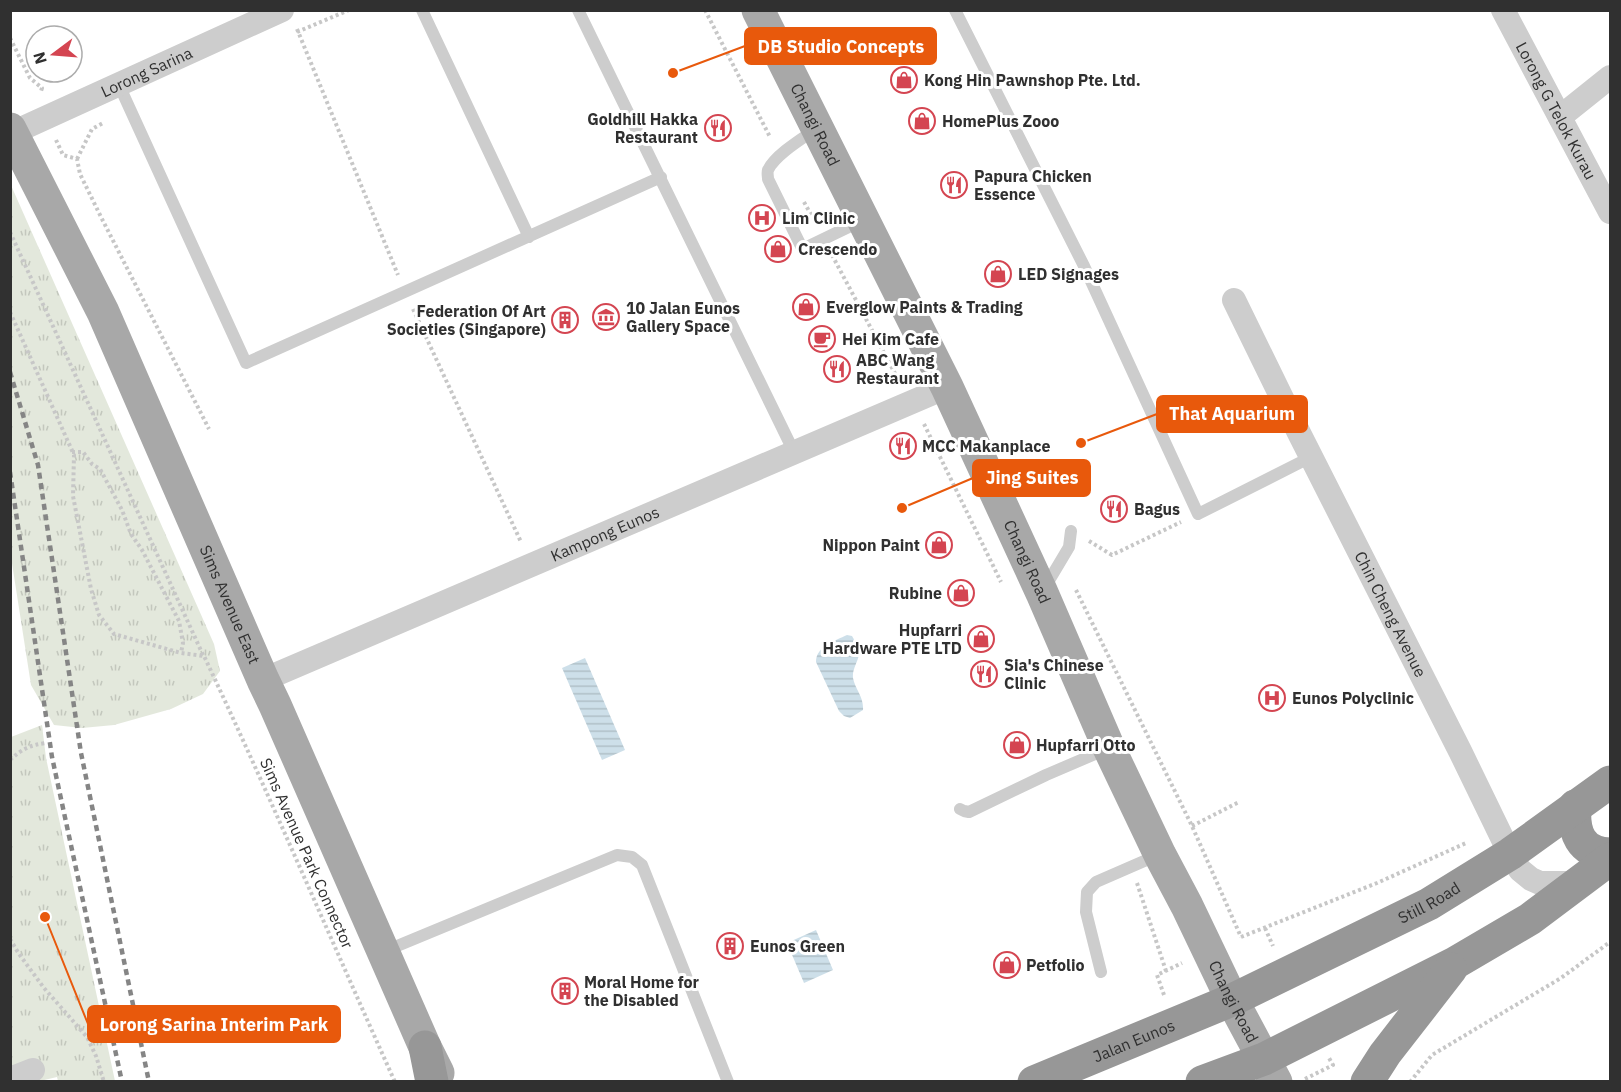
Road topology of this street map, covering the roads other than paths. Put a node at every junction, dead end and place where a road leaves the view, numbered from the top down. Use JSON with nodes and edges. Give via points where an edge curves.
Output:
{"nodes":[{"id":1,"x":282,"y":10,"type":"edge"},
{"id":2,"x":422,"y":10,"type":"edge"},
{"id":3,"x":578,"y":10,"type":"edge"},
{"id":4,"x":758,"y":10,"type":"edge"},
{"id":5,"x":955,"y":10,"type":"edge"},
{"id":6,"x":1503,"y":10,"type":"edge"},
{"id":7,"x":1611,"y":77,"type":"edge"},
{"id":8,"x":119,"y":85,"type":"junction"},
{"id":9,"x":1560,"y":117,"type":"junction"},
{"id":10,"x":817,"y":128,"type":"junction"},
{"id":11,"x":11,"y":132,"type":"edge"},
{"id":12,"x":661,"y":177,"type":"junction"},
{"id":13,"x":1611,"y":212,"type":"edge"},
{"id":14,"x":863,"y":219,"type":"junction"},
{"id":15,"x":529,"y":237,"type":"junction"},
{"id":16,"x":1234,"y":300,"type":"dead end"},
{"id":17,"x":947,"y":387,"type":"junction"},
{"id":18,"x":794,"y":452,"type":"junction"},
{"id":19,"x":1311,"y":457,"type":"junction"},
{"id":20,"x":1071,"y":531,"type":"road end"},
{"id":21,"x":1042,"y":594,"type":"junction"},
{"id":22,"x":263,"y":680,"type":"junction"},
{"id":23,"x":1109,"y":748,"type":"junction"},
{"id":24,"x":1611,"y":782,"type":"edge"},
{"id":25,"x":1575,"y":806,"type":"junction"},
{"id":26,"x":960,"y":808,"type":"dead end"},
{"id":27,"x":1504,"y":841,"type":"junction"},
{"id":28,"x":1611,"y":854,"type":"edge"},
{"id":29,"x":1611,"y":859,"type":"edge"},
{"id":30,"x":1146,"y":860,"type":"junction"},
{"id":31,"x":1579,"y":883,"type":"junction"},
{"id":32,"x":383,"y":951,"type":"junction"},
{"id":33,"x":1455,"y":963,"type":"junction"},
{"id":34,"x":1101,"y":972,"type":"dead end"},
{"id":35,"x":1232,"y":1000,"type":"junction"},
{"id":36,"x":425,"y":1047,"type":"junction"},
{"id":37,"x":33,"y":1070,"type":"dead end"},
{"id":38,"x":1270,"y":1070,"type":"edge"},
{"id":39,"x":10,"y":1079,"type":"edge"},
{"id":40,"x":432,"y":1082,"type":"edge"},
{"id":41,"x":442,"y":1082,"type":"edge"},
{"id":42,"x":728,"y":1082,"type":"edge"},
{"id":43,"x":1034,"y":1082,"type":"edge"},
{"id":44,"x":1202,"y":1082,"type":"edge"},
{"id":45,"x":1367,"y":1082,"type":"edge"}],
"edges":[{"from":1,"to":8,"type":"street","name":"Lorong Sarina"},
{"from":2,"to":15,"type":"lane"},
{"from":3,"to":12,"type":"lane"},
{"from":4,"to":10,"type":"main road","name":"Changi Road"},
{"from":5,"to":19,"type":"lane","via":[[1084,266],[1198,514]]},
{"from":6,"to":9,"type":"street","name":"Lorong G Telok Kurau"},
{"from":7,"to":9,"type":"street"},
{"from":8,"to":11,"type":"street","name":"Lorong Sarina"},
{"from":8,"to":15,"type":"lane","via":[[246,363]]},
{"from":9,"to":13,"type":"street","name":"Lorong G Telok Kurau"},
{"from":10,"to":14,"type":"main road","name":"Changi Road"},
{"from":10,"to":14,"type":"lane","via":[[780,155],[768,169],[768,179],[801,246],[805,248]]},
{"from":11,"to":22,"type":"main road","name":"Sims Avenue East","via":[[103,312]]},
{"from":12,"to":15,"type":"lane"},
{"from":12,"to":18,"type":"lane"},
{"from":14,"to":17,"type":"main road","name":"Changi Road"},
{"from":16,"to":19,"type":"street","name":"Chin Cheng Avenue"},
{"from":17,"to":18,"type":"street","name":"Kampong Eunos"},
{"from":17,"to":21,"type":"main road","name":"Changi Road"},
{"from":18,"to":22,"type":"street","name":"Kampong Eunos"},
{"from":19,"to":27,"type":"street","name":"Chin Cheng Avenue"},
{"from":20,"to":21,"type":"lane","via":[[1069,547]]},
{"from":21,"to":23,"type":"main road","name":"Changi Road"},
{"from":22,"to":32,"type":"main road","name":"Sims Avenue East"},
{"from":23,"to":26,"type":"lane","via":[[969,812]]},
{"from":23,"to":30,"type":"main road","name":"Changi Road"},
{"from":24,"to":25,"type":"highway","name":"Still Road"},
{"from":25,"to":27,"type":"highway","name":"Still Road"},
{"from":25,"to":28,"type":"highway","via":[[1574,822],[1580,838],[1589,848]]},
{"from":27,"to":31,"type":"street","name":"Chin Cheng Avenue","via":[[1520,870],[1531,879],[1540,883]]},
{"from":27,"to":35,"type":"highway","name":"Still Road","via":[[1429,904]]},
{"from":29,"to":31,"type":"highway"},
{"from":30,"to":34,"type":"lane","via":[[1096,882],[1087,892],[1086,912]]},
{"from":30,"to":35,"type":"main road","name":"Changi Road","via":[[1187,906]]},
{"from":31,"to":33,"type":"highway","via":[[1530,919]]},
{"from":32,"to":36,"type":"main road","name":"Sims Avenue East"},
{"from":32,"to":42,"type":"lane","via":[[617,855],[632,857],[642,865]]},
{"from":33,"to":38,"type":"highway"},
{"from":33,"to":45,"type":"highway"},
{"from":35,"to":38,"type":"main road","name":"Changi Road"},
{"from":35,"to":43,"type":"highway","name":"Jalan Eunos"},
{"from":36,"to":40,"type":"highway"},
{"from":36,"to":41,"type":"main road","name":"Sims Avenue East"},
{"from":37,"to":39,"type":"street"},
{"from":38,"to":44,"type":"highway"}]}
